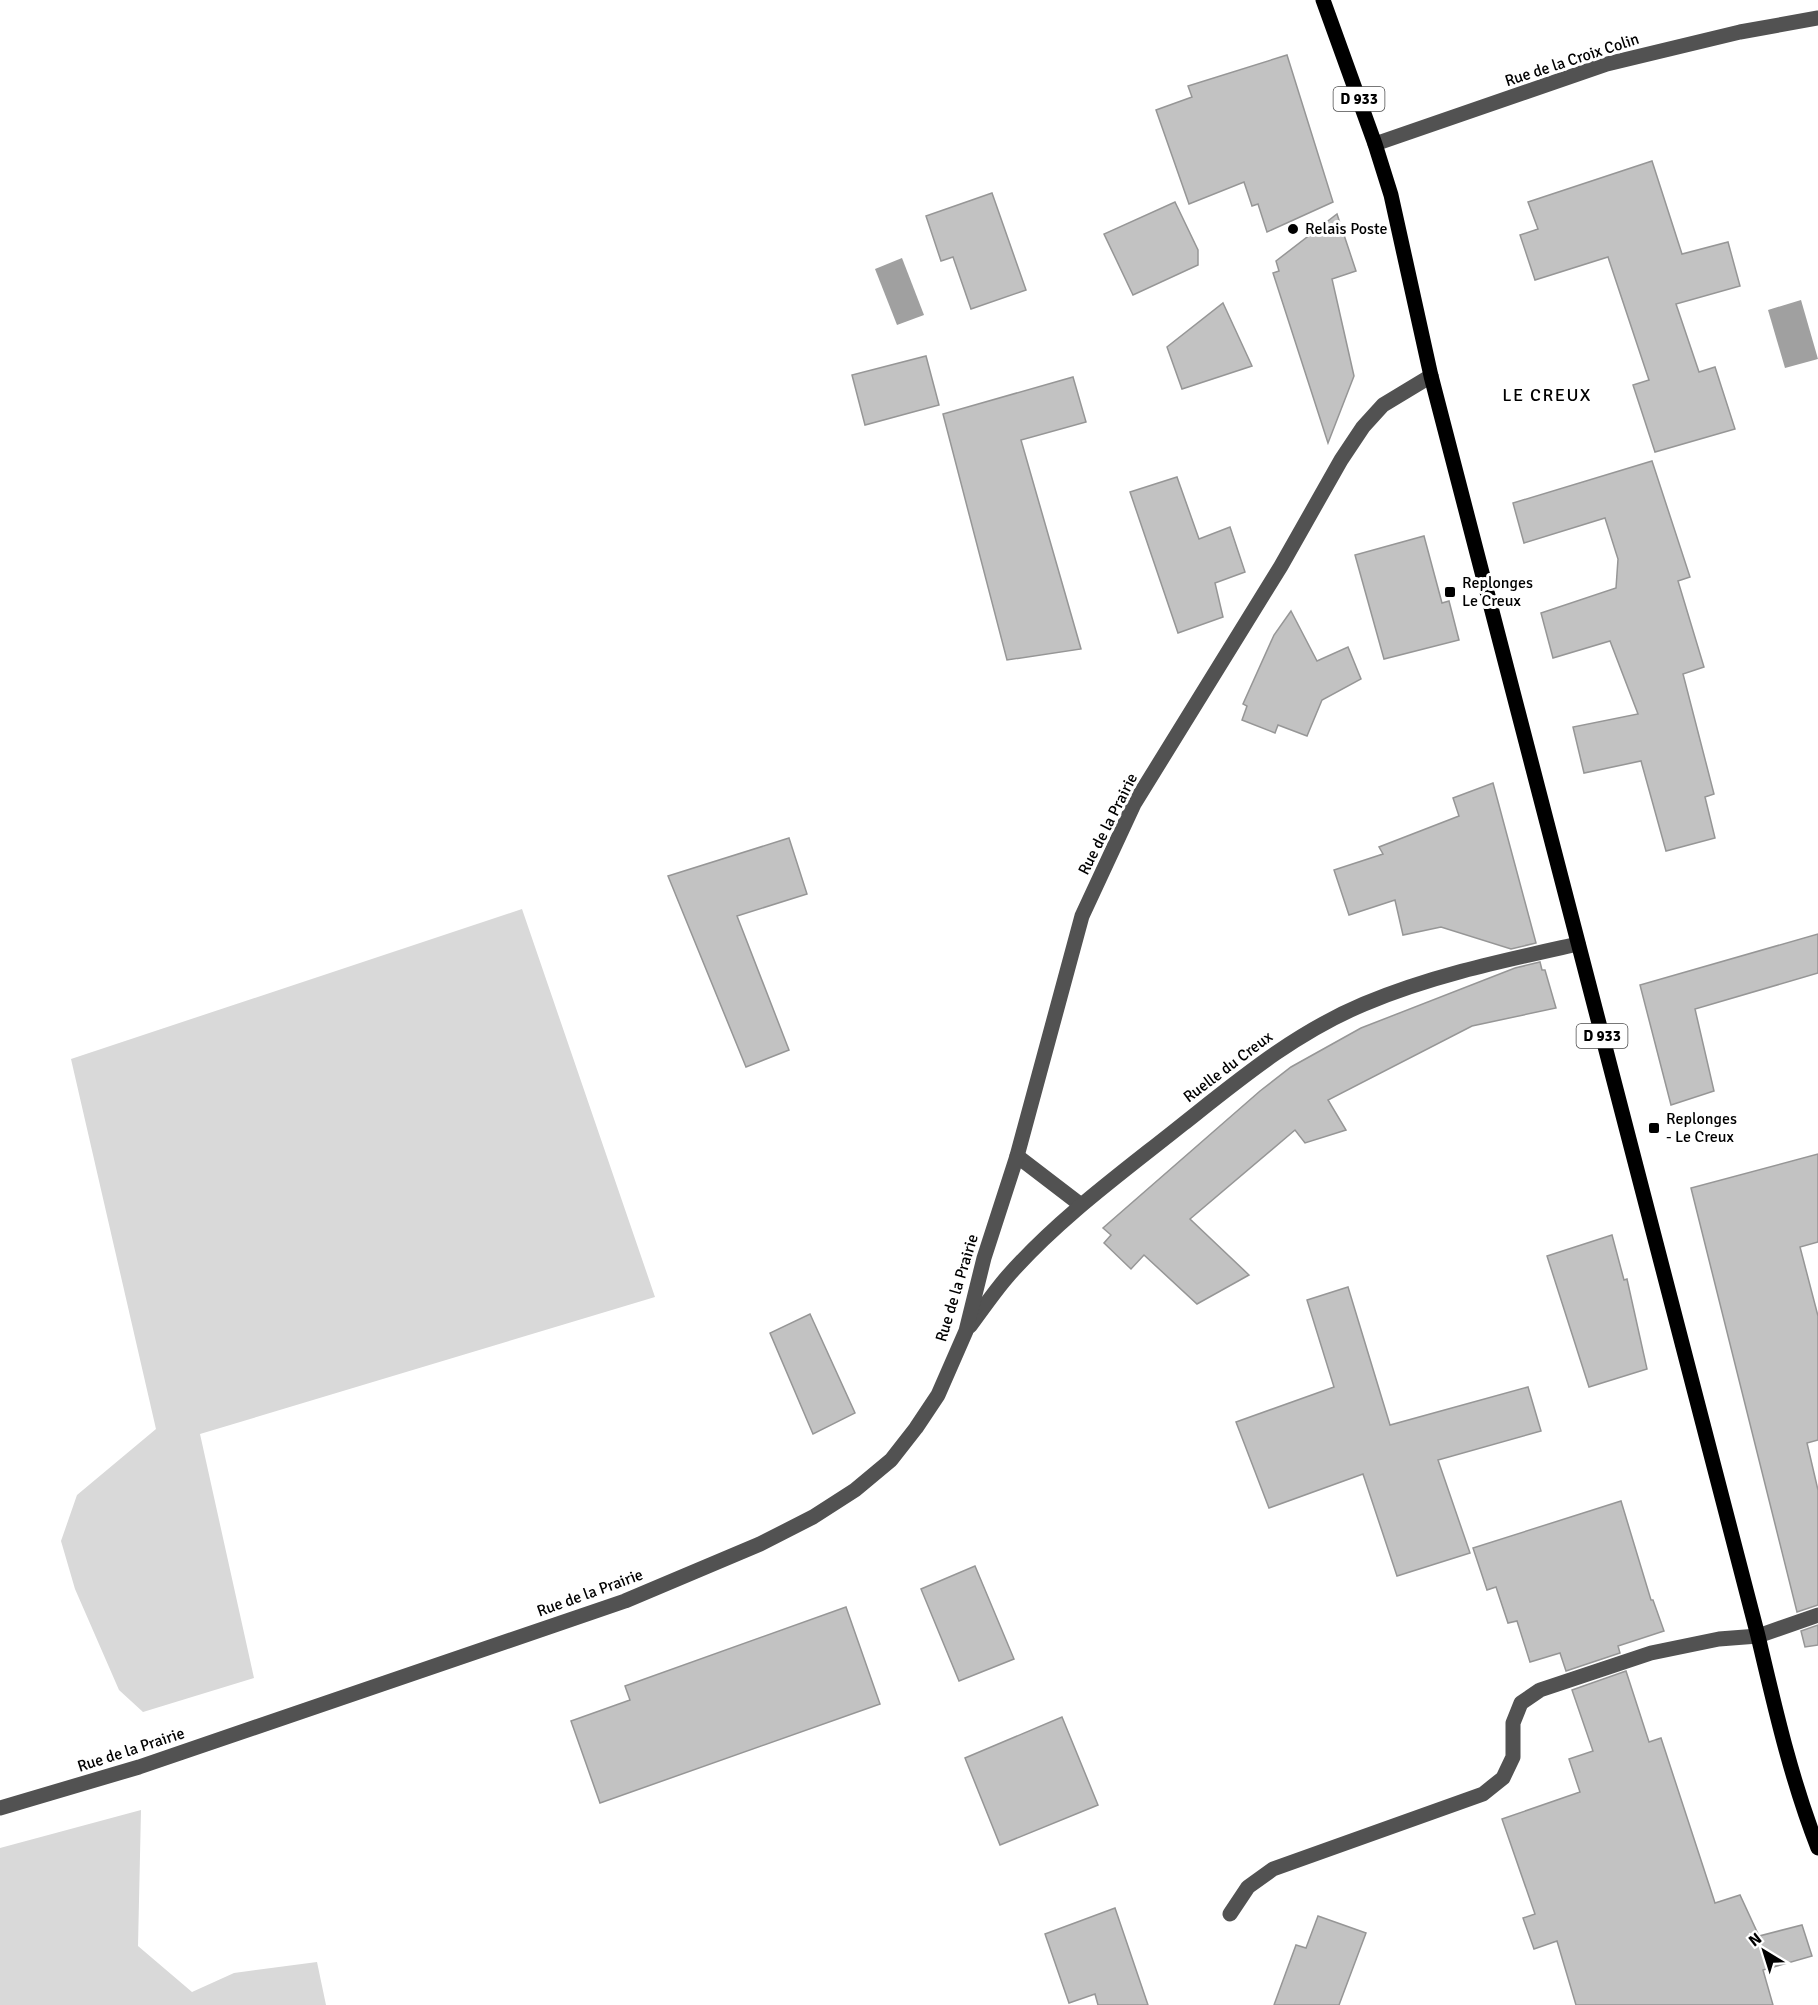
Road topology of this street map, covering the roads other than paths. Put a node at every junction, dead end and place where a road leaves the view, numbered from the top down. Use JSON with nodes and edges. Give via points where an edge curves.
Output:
{"nodes":[{"id":1,"x":1323,"y":0,"type":"edge"},
{"id":2,"x":1818,"y":18,"type":"edge"},
{"id":3,"x":1375,"y":144,"type":"junction"},
{"id":4,"x":1431,"y":376,"type":"junction"},
{"id":5,"x":1578,"y":944,"type":"junction"},
{"id":6,"x":1017,"y":1156,"type":"junction"},
{"id":7,"x":1081,"y":1205,"type":"junction"},
{"id":8,"x":966,"y":1331,"type":"junction"},
{"id":9,"x":1818,"y":1615,"type":"edge"},
{"id":10,"x":1758,"y":1636,"type":"junction"},
{"id":11,"x":0,"y":1808,"type":"edge"},
{"id":12,"x":1818,"y":1848,"type":"edge"},
{"id":13,"x":1230,"y":1914,"type":"dead end"}],
"edges":[{"from":1,"to":3,"type":"main road","number":"D 933"},
{"from":2,"to":3,"type":"street","name":"Rue de la Croix Colin","via":[[1607,64]]},
{"from":3,"to":4,"type":"main road","number":"D 933","via":[[1398,220]]},
{"from":4,"to":5,"type":"main road","number":"D 933"},
{"from":4,"to":6,"type":"street","name":"Rue de la Prairie","via":[[1383,405],[1363,427],[1134,804],[1082,916]]},
{"from":5,"to":7,"type":"street","name":"Ruelle du Creux","via":[[1478,966],[1407,987],[1301,1035]]},
{"from":5,"to":10,"type":"main road","number":"D 933"},
{"from":6,"to":7,"type":"street"},
{"from":6,"to":8,"type":"street","name":"Rue de la Prairie","via":[[984,1258]]},
{"from":7,"to":8,"type":"street","name":"Ruelle du Creux","via":[[1008,1276]]},
{"from":8,"to":11,"type":"street","name":"Rue de la Prairie","via":[[938,1395],[891,1460],[813,1517],[760,1544],[625,1601],[139,1767]]},
{"from":9,"to":10,"type":"street"},
{"from":10,"to":12,"type":"main road","number":"D 933","via":[[1780,1730]]},
{"from":10,"to":13,"type":"street","via":[[1719,1639],[1651,1653],[1540,1689],[1521,1703],[1513,1723],[1513,1757],[1503,1779],[1483,1794],[1273,1869],[1248,1887]]}]}
